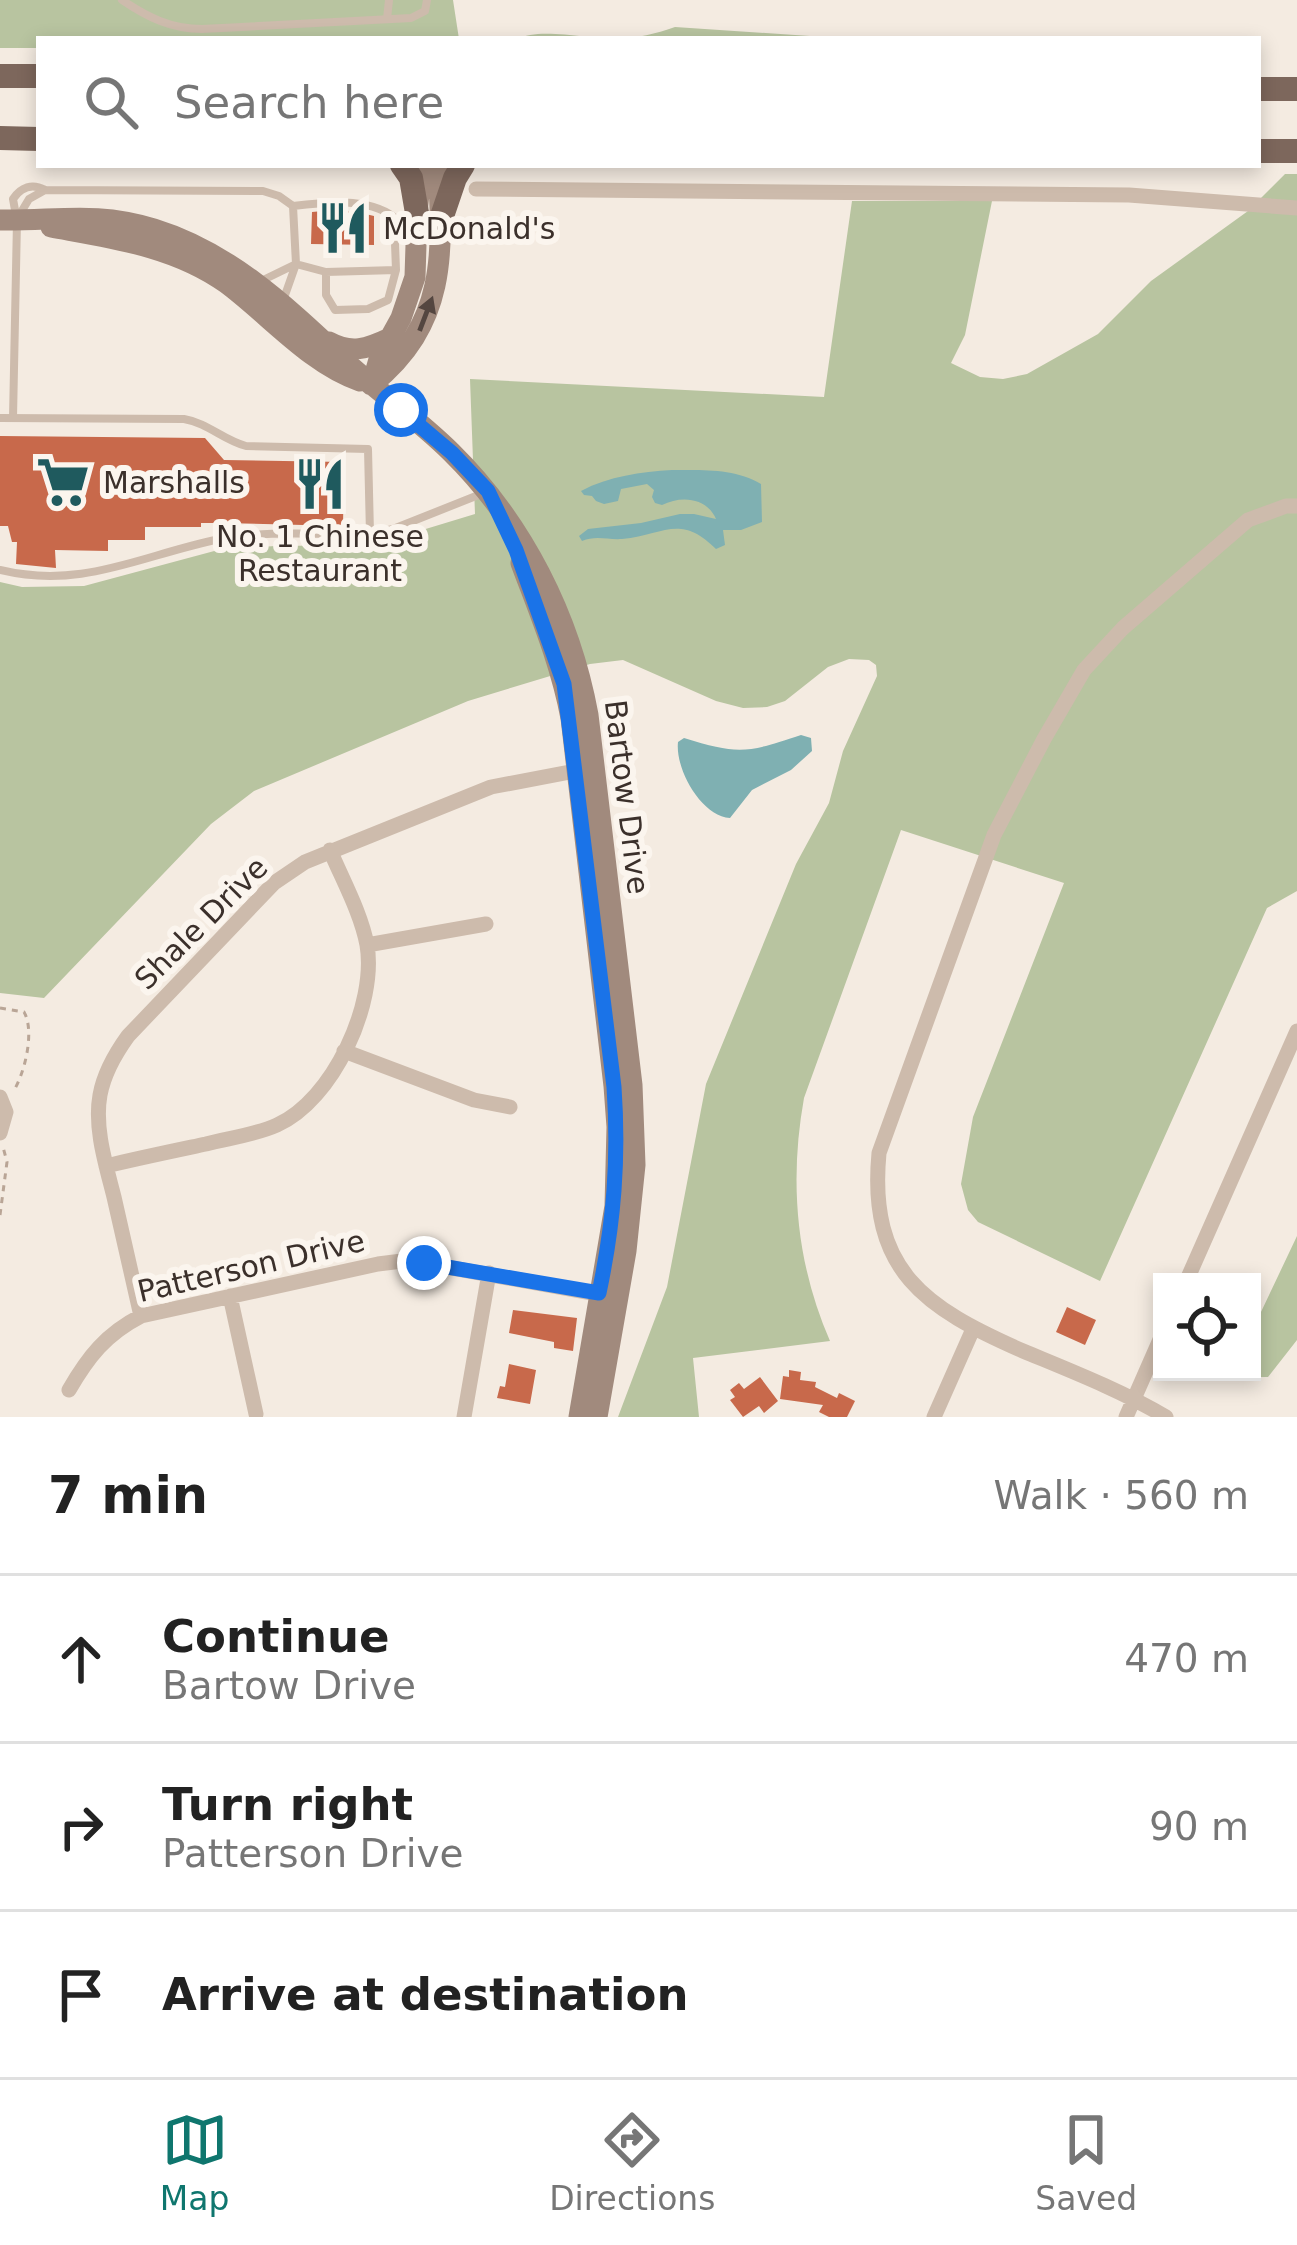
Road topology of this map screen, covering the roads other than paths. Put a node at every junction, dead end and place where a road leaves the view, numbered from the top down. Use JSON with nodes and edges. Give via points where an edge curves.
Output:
{"nodes":[{"id":1,"x":122,"y":0,"type":"edge"},
{"id":2,"x":389,"y":0,"type":"edge"},
{"id":3,"x":427,"y":0,"type":"edge"},
{"id":4,"x":387,"y":19,"type":"junction"},
{"id":5,"x":0,"y":76,"type":"edge"},
{"id":6,"x":36,"y":76,"type":"edge"},
{"id":7,"x":1261,"y":89,"type":"edge"},
{"id":8,"x":1297,"y":89,"type":"edge"},
{"id":9,"x":1261,"y":151,"type":"edge"},
{"id":10,"x":1297,"y":151,"type":"edge"},
{"id":11,"x":404,"y":168,"type":"edge"},
{"id":12,"x":422,"y":168,"type":"edge"},
{"id":13,"x":437,"y":168,"type":"edge"},
{"id":14,"x":461,"y":168,"type":"edge"},
{"id":15,"x":476,"y":189,"type":"dead end"},
{"id":16,"x":293,"y":206,"type":"junction"},
{"id":17,"x":1297,"y":208,"type":"edge"},
{"id":18,"x":428,"y":219,"type":"junction"},
{"id":19,"x":9,"y":220,"type":"edge"},
{"id":20,"x":296,"y":264,"type":"junction"},
{"id":21,"x":396,"y":270,"type":"junction"},
{"id":22,"x":326,"y":272,"type":"junction"},
{"id":23,"x":257,"y":284,"type":"junction"},
{"id":24,"x":281,"y":304,"type":"junction"},
{"id":25,"x":390,"y":338,"type":"junction"},
{"id":26,"x":323,"y":339,"type":"junction"},
{"id":27,"x":371,"y":385,"type":"junction"},
{"id":28,"x":0,"y":418,"type":"edge"},
{"id":29,"x":13,"y":418,"type":"junction"},
{"id":30,"x":488,"y":491,"type":"junction"},
{"id":31,"x":1297,"y":506,"type":"edge"},
{"id":32,"x":370,"y":534,"type":"junction"},
{"id":33,"x":0,"y":570,"type":"edge"},
{"id":34,"x":585,"y":769,"type":"junction"},
{"id":35,"x":330,"y":850,"type":"junction"},
{"id":36,"x":486,"y":925,"type":"dead end"},
{"id":37,"x":367,"y":945,"type":"junction"},
{"id":38,"x":1297,"y":1031,"type":"edge"},
{"id":39,"x":344,"y":1052,"type":"junction"},
{"id":40,"x":2,"y":1099,"type":"edge"},
{"id":41,"x":510,"y":1107,"type":"dead end"},
{"id":42,"x":0,"y":1136,"type":"edge"},
{"id":43,"x":106,"y":1166,"type":"junction"},
{"id":44,"x":489,"y":1273,"type":"junction"},
{"id":45,"x":1190,"y":1273,"type":"edge"},
{"id":46,"x":609,"y":1295,"type":"junction"},
{"id":47,"x":230,"y":1296,"type":"junction"},
{"id":48,"x":141,"y":1316,"type":"junction"},
{"id":49,"x":973,"y":1329,"type":"junction"},
{"id":50,"x":1153,"y":1356,"type":"edge"},
{"id":51,"x":69,"y":1390,"type":"dead end"},
{"id":52,"x":1134,"y":1399,"type":"junction"},
{"id":53,"x":256,"y":1414,"type":"edge"},
{"id":54,"x":464,"y":1417,"type":"edge"},
{"id":55,"x":579,"y":1417,"type":"edge"},
{"id":56,"x":597,"y":1417,"type":"edge"},
{"id":57,"x":934,"y":1417,"type":"edge"},
{"id":58,"x":1126,"y":1417,"type":"edge"},
{"id":59,"x":1166,"y":1417,"type":"edge"}],
"edges":[{"from":1,"to":4,"type":"lane","via":[[184,29]]},
{"from":2,"to":4,"type":"lane"},
{"from":3,"to":4,"type":"lane","via":[[418,16]]},
{"from":5,"to":6,"type":"main road"},
{"from":7,"to":8,"type":"main road"},
{"from":9,"to":10,"type":"main road"},
{"from":11,"to":18,"type":"main road"},
{"from":12,"to":18,"type":"street"},
{"from":13,"to":18,"type":"street"},
{"from":14,"to":18,"type":"main road"},
{"from":15,"to":17,"type":"street","via":[[1129,195]]},
{"from":16,"to":19,"type":"lane","via":[[263,191],[33,186],[13,199]]},
{"from":16,"to":20,"type":"lane"},
{"from":16,"to":21,"type":"lane","via":[[346,202],[386,211],[394,217]]},
{"from":18,"to":25,"type":"street"},
{"from":27,"to":18,"type":"street","one_way":true,"via":[[406,352],[430,309],[436,279]]},
{"from":19,"to":23,"type":"street","via":[[90,216],[140,225],[196,245]]},
{"from":19,"to":27,"type":"street","via":[[150,246],[188,262],[221,279],[333,371]]},
{"from":19,"to":29,"type":"lane"},
{"from":20,"to":22,"type":"lane"},
{"from":20,"to":23,"type":"lane"},
{"from":20,"to":24,"type":"lane"},
{"from":21,"to":22,"type":"lane"},
{"from":21,"to":22,"type":"lane","via":[[388,300],[335,310]]},
{"from":23,"to":24,"type":"street"},
{"from":24,"to":26,"type":"street"},
{"from":25,"to":26,"type":"street","via":[[352,350]]},
{"from":25,"to":27,"type":"street"},
{"from":26,"to":27,"type":"street"},
{"from":27,"to":30,"type":"street","name":"Bartow Drive"},
{"from":28,"to":29,"type":"lane"},
{"from":29,"to":32,"type":"lane","via":[[184,419],[246,446],[368,448]]},
{"from":30,"to":32,"type":"lane"},
{"from":30,"to":34,"type":"street","name":"Bartow Drive","via":[[564,684]]},
{"from":31,"to":49,"type":"street","via":[[1248,520],[1084,670],[994,835],[886,1126],[876,1182],[887,1241],[901,1266],[937,1306]]},
{"from":32,"to":33,"type":"lane","via":[[224,538],[72,578]]},
{"from":34,"to":35,"type":"street","name":"Shale Drive","via":[[490,787]]},
{"from":34,"to":46,"type":"street","name":"Bartow Drive","via":[[617,1127]]},
{"from":35,"to":37,"type":"street"},
{"from":35,"to":43,"type":"street","name":"Shale Drive","via":[[274,883],[128,1036],[99,1097]]},
{"from":36,"to":37,"type":"street"},
{"from":37,"to":39,"type":"street","via":[[366,989]]},
{"from":38,"to":45,"type":"street"},
{"from":39,"to":41,"type":"street"},
{"from":39,"to":43,"type":"street","via":[[317,1096],[277,1125]]},
{"from":40,"to":42,"type":"street"},
{"from":43,"to":48,"type":"street","name":"Shale Drive"},
{"from":44,"to":46,"type":"street","name":"Patterson Drive"},
{"from":44,"to":47,"type":"street","name":"Patterson Drive","via":[[402,1261]]},
{"from":44,"to":54,"type":"street"},
{"from":46,"to":55,"type":"street","name":"Bartow Drive"},
{"from":46,"to":56,"type":"street","name":"Bartow Drive"},
{"from":47,"to":48,"type":"street","name":"Patterson Drive"},
{"from":47,"to":53,"type":"street"},
{"from":48,"to":51,"type":"street","name":"Patterson Drive","via":[[88,1357]]},
{"from":49,"to":52,"type":"street"},
{"from":49,"to":57,"type":"street"},
{"from":50,"to":52,"type":"street"},
{"from":52,"to":58,"type":"street"},
{"from":52,"to":59,"type":"street"}]}
